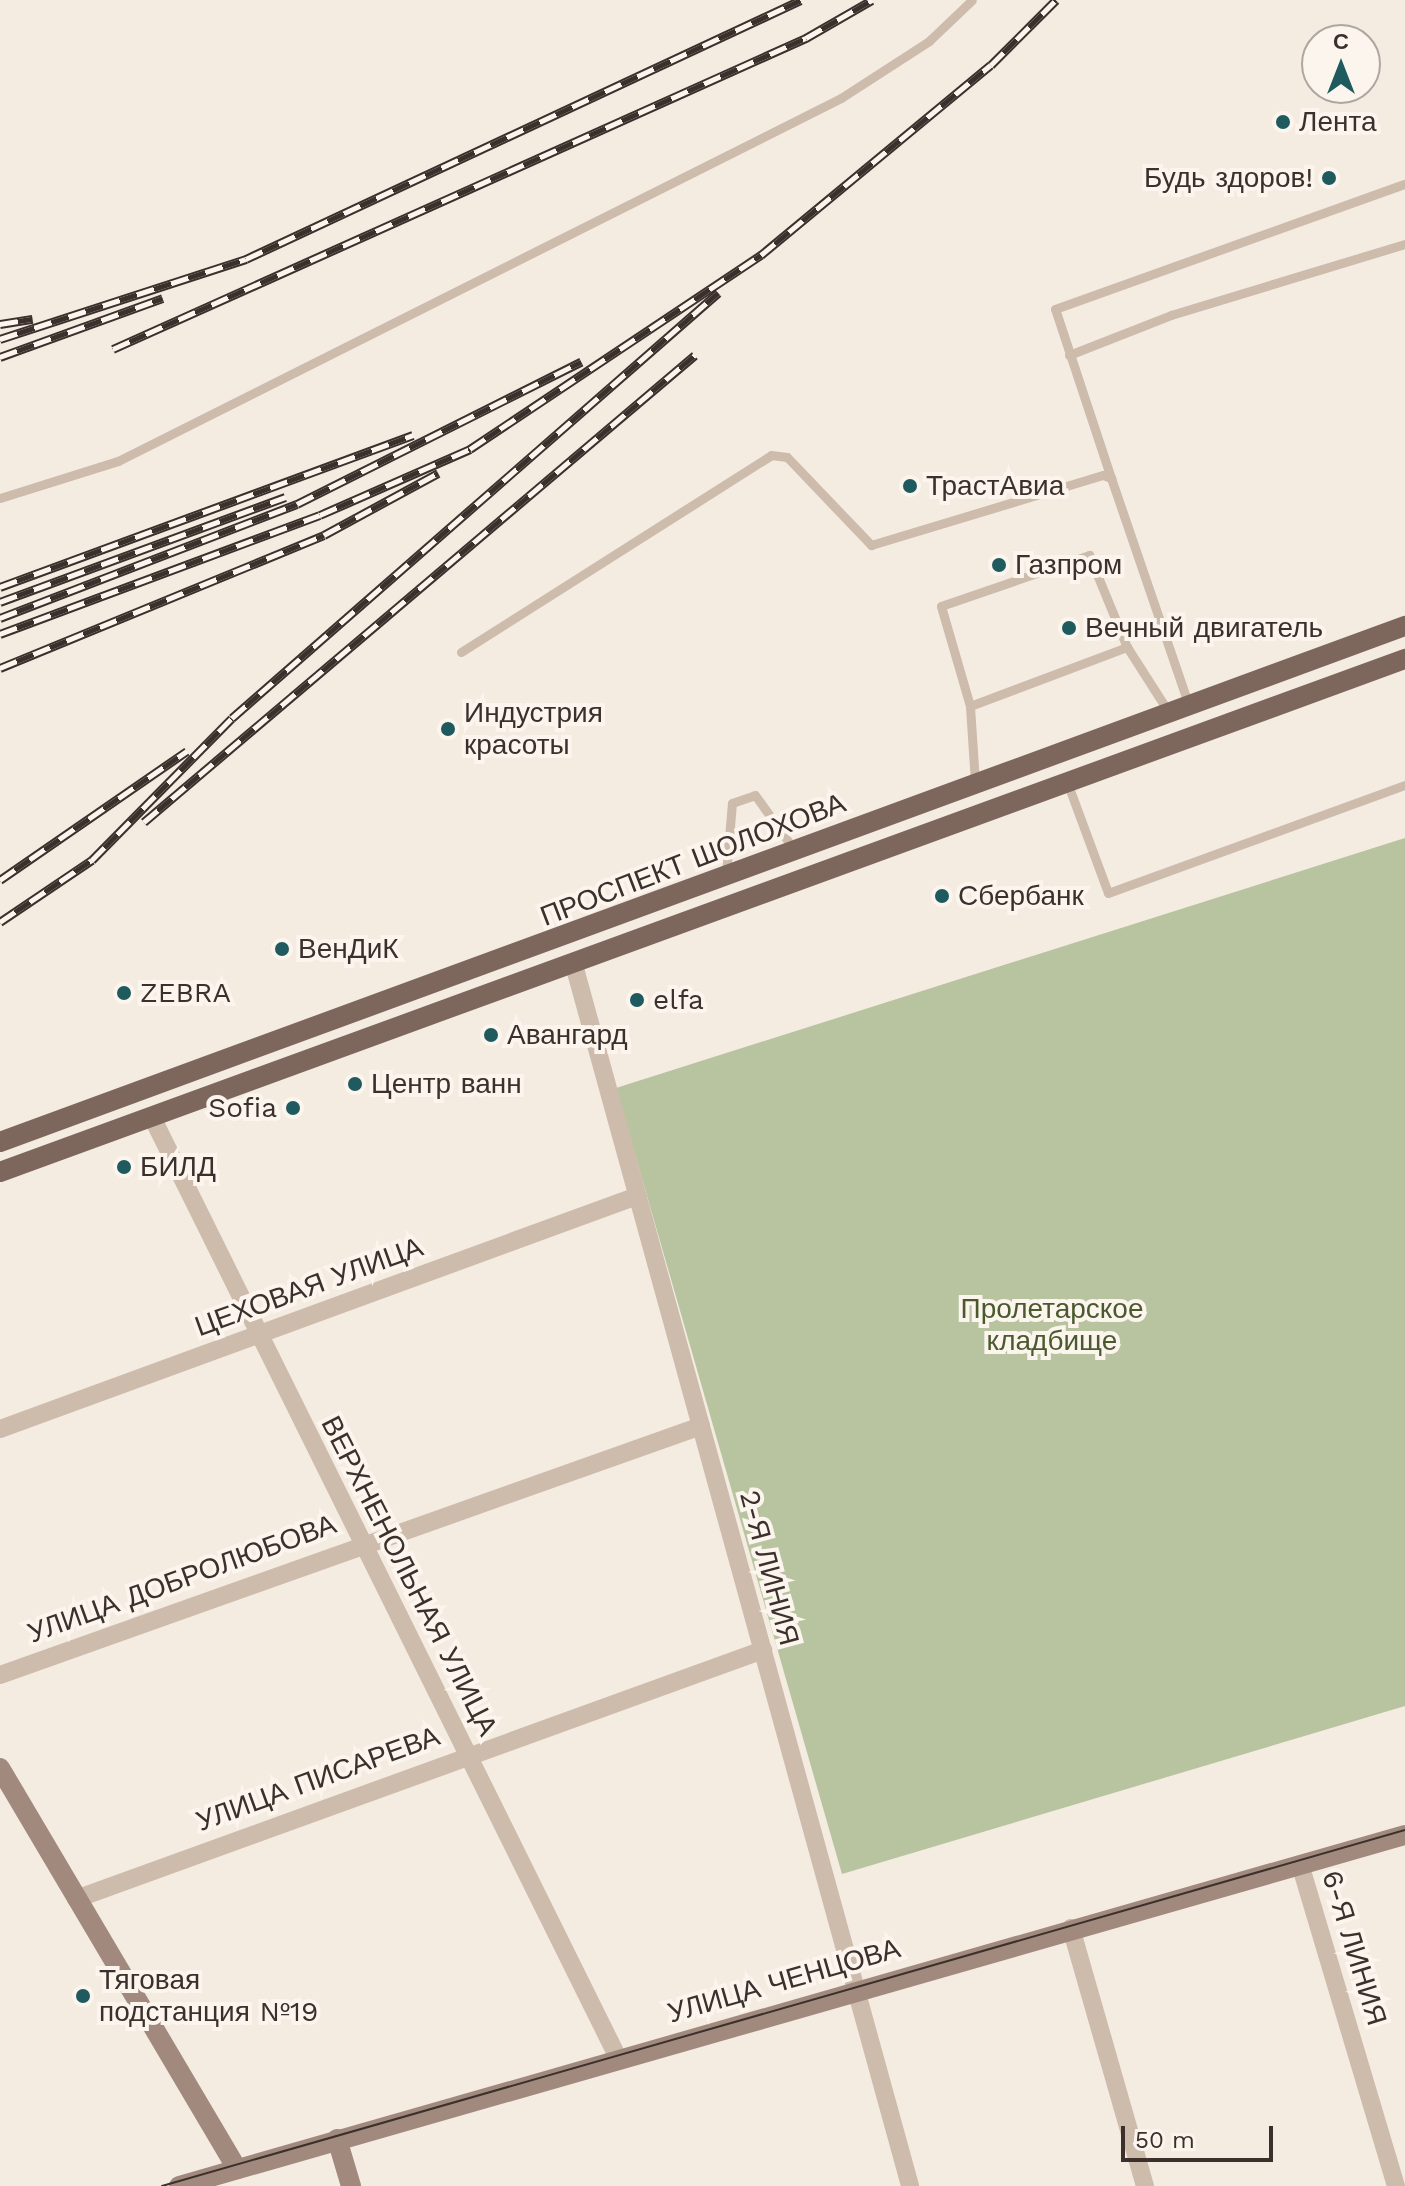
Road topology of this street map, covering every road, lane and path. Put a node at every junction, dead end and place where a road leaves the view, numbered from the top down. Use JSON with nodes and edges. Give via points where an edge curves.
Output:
{"nodes":[{"id":1,"x":972,"y":0,"type":"edge"},
{"id":2,"x":1405,"y":184,"type":"edge"},
{"id":3,"x":1405,"y":244,"type":"edge"},
{"id":4,"x":1069,"y":355,"type":"junction"},
{"id":5,"x":1111,"y":478,"type":"junction"},
{"id":6,"x":0,"y":498,"type":"edge"},
{"id":7,"x":1405,"y":626,"type":"edge"},
{"id":8,"x":1127,"y":647,"type":"junction"},
{"id":9,"x":461,"y":652,"type":"dead end"},
{"id":10,"x":1405,"y":659,"type":"edge"},
{"id":11,"x":1188,"y":703,"type":"junction"},
{"id":12,"x":970,"y":706,"type":"junction"},
{"id":13,"x":1168,"y":711,"type":"junction"},
{"id":14,"x":1067,"y":782,"type":"junction"},
{"id":15,"x":976,"y":784,"type":"junction"},
{"id":16,"x":1405,"y":785,"type":"edge"},
{"id":17,"x":795,"y":851,"type":"junction"},
{"id":18,"x":725,"y":877,"type":"junction"},
{"id":19,"x":574,"y":965,"type":"junction"},
{"id":20,"x":152,"y":1117,"type":"junction"},
{"id":21,"x":0,"y":1142,"type":"edge"},
{"id":22,"x":0,"y":1172,"type":"edge"},
{"id":23,"x":637,"y":1196,"type":"junction"},
{"id":24,"x":258,"y":1336,"type":"junction"},
{"id":25,"x":701,"y":1426,"type":"junction"},
{"id":26,"x":0,"y":1429,"type":"edge"},
{"id":27,"x":363,"y":1545,"type":"junction"},
{"id":28,"x":763,"y":1650,"type":"junction"},
{"id":29,"x":0,"y":1675,"type":"edge"},
{"id":30,"x":467,"y":1754,"type":"junction"},
{"id":31,"x":0,"y":1768,"type":"edge"},
{"id":32,"x":1405,"y":1835,"type":"edge"},
{"id":33,"x":1300,"y":1864,"type":"junction"},
{"id":34,"x":76,"y":1899,"type":"junction"},
{"id":35,"x":1071,"y":1928,"type":"junction"},
{"id":36,"x":852,"y":1990,"type":"junction"},
{"id":37,"x":618,"y":2058,"type":"junction"},
{"id":38,"x":337,"y":2139,"type":"junction"},
{"id":39,"x":237,"y":2169,"type":"junction"},
{"id":40,"x":179,"y":2186,"type":"edge"},
{"id":41,"x":351,"y":2186,"type":"edge"},
{"id":42,"x":910,"y":2186,"type":"edge"},
{"id":43,"x":1145,"y":2186,"type":"edge"},
{"id":44,"x":1396,"y":2186,"type":"edge"}],
"edges":[{"from":1,"to":6,"type":"lane","via":[[929,41],[841,98],[118,461]]},
{"from":2,"to":4,"type":"lane","via":[[1055,309]]},
{"from":3,"to":4,"type":"lane","via":[[1171,315]]},
{"from":4,"to":5,"type":"lane"},
{"from":5,"to":9,"type":"lane","via":[[871,545],[787,457],[771,455]]},
{"from":5,"to":11,"type":"lane"},
{"from":7,"to":11,"type":"main road","name":"ПРОСПЕКТ ШОЛОХОВА"},
{"from":8,"to":12,"type":"lane"},
{"from":8,"to":12,"type":"lane","via":[[1089,555],[941,606]]},
{"from":8,"to":13,"type":"lane"},
{"from":10,"to":14,"type":"main road","name":"ПРОСПЕКТ ШОЛОХОВА"},
{"from":11,"to":13,"type":"main road","name":"ПРОСПЕКТ ШОЛОХОВА"},
{"from":12,"to":15,"type":"lane"},
{"from":13,"to":15,"type":"main road","name":"ПРОСПЕКТ ШОЛОХОВА"},
{"from":14,"to":16,"type":"lane","via":[[1108,893]]},
{"from":14,"to":19,"type":"main road","name":"ПРОСПЕКТ ШОЛОХОВА"},
{"from":15,"to":17,"type":"main road","name":"ПРОСПЕКТ ШОЛОХОВА"},
{"from":17,"to":18,"type":"main road","name":"ПРОСПЕКТ ШОЛОХОВА"},
{"from":17,"to":18,"type":"lane","via":[[755,795],[732,803]]},
{"from":18,"to":21,"type":"main road","name":"ПРОСПЕКТ ШОЛОХОВА"},
{"from":19,"to":20,"type":"main road","name":"ПРОСПЕКТ ШОЛОХОВА"},
{"from":19,"to":23,"type":"street","name":"2-Я ЛИНИЯ"},
{"from":20,"to":22,"type":"main road","name":"ПРОСПЕКТ ШОЛОХОВА"},
{"from":20,"to":24,"type":"street","name":"ВЕРХНЕНОЛЬНАЯ УЛИЦА"},
{"from":23,"to":24,"type":"street","name":"ЦЕХОВАЯ УЛИЦА"},
{"from":23,"to":25,"type":"street","name":"2-Я ЛИНИЯ"},
{"from":24,"to":26,"type":"street","name":"ЦЕХОВАЯ УЛИЦА"},
{"from":24,"to":27,"type":"street","name":"ВЕРХНЕНОЛЬНАЯ УЛИЦА"},
{"from":25,"to":27,"type":"street","name":"УЛИЦА ДОБРОЛЮБОВА"},
{"from":25,"to":28,"type":"street","name":"2-Я ЛИНИЯ"},
{"from":27,"to":29,"type":"street","name":"УЛИЦА ДОБРОЛЮБОВА"},
{"from":27,"to":30,"type":"street","name":"ВЕРХНЕНОЛЬНАЯ УЛИЦА"},
{"from":28,"to":30,"type":"street","name":"УЛИЦА ПИСАРЕВА"},
{"from":28,"to":36,"type":"street","name":"2-Я ЛИНИЯ"},
{"from":30,"to":34,"type":"street","name":"УЛИЦА ПИСАРЕВА"},
{"from":30,"to":37,"type":"street","name":"ВЕРХНЕНОЛЬНАЯ УЛИЦА"},
{"from":31,"to":34,"type":"street"},
{"from":32,"to":33,"type":"street","name":"УЛИЦА ЧЕНЦОВА"},
{"from":33,"to":35,"type":"street","name":"УЛИЦА ЧЕНЦОВА"},
{"from":33,"to":44,"type":"street","name":"6-Я ЛИНИЯ"},
{"from":34,"to":39,"type":"street"},
{"from":35,"to":36,"type":"street","name":"УЛИЦА ЧЕНЦОВА"},
{"from":35,"to":43,"type":"street"},
{"from":36,"to":37,"type":"street","name":"УЛИЦА ЧЕНЦОВА"},
{"from":36,"to":42,"type":"street","name":"2-Я ЛИНИЯ"},
{"from":37,"to":38,"type":"street","name":"УЛИЦА ЧЕНЦОВА"},
{"from":38,"to":39,"type":"street","name":"УЛИЦА ЧЕНЦОВА"},
{"from":38,"to":41,"type":"street"},
{"from":39,"to":40,"type":"street","name":"УЛИЦА ЧЕНЦОВА"}]}
